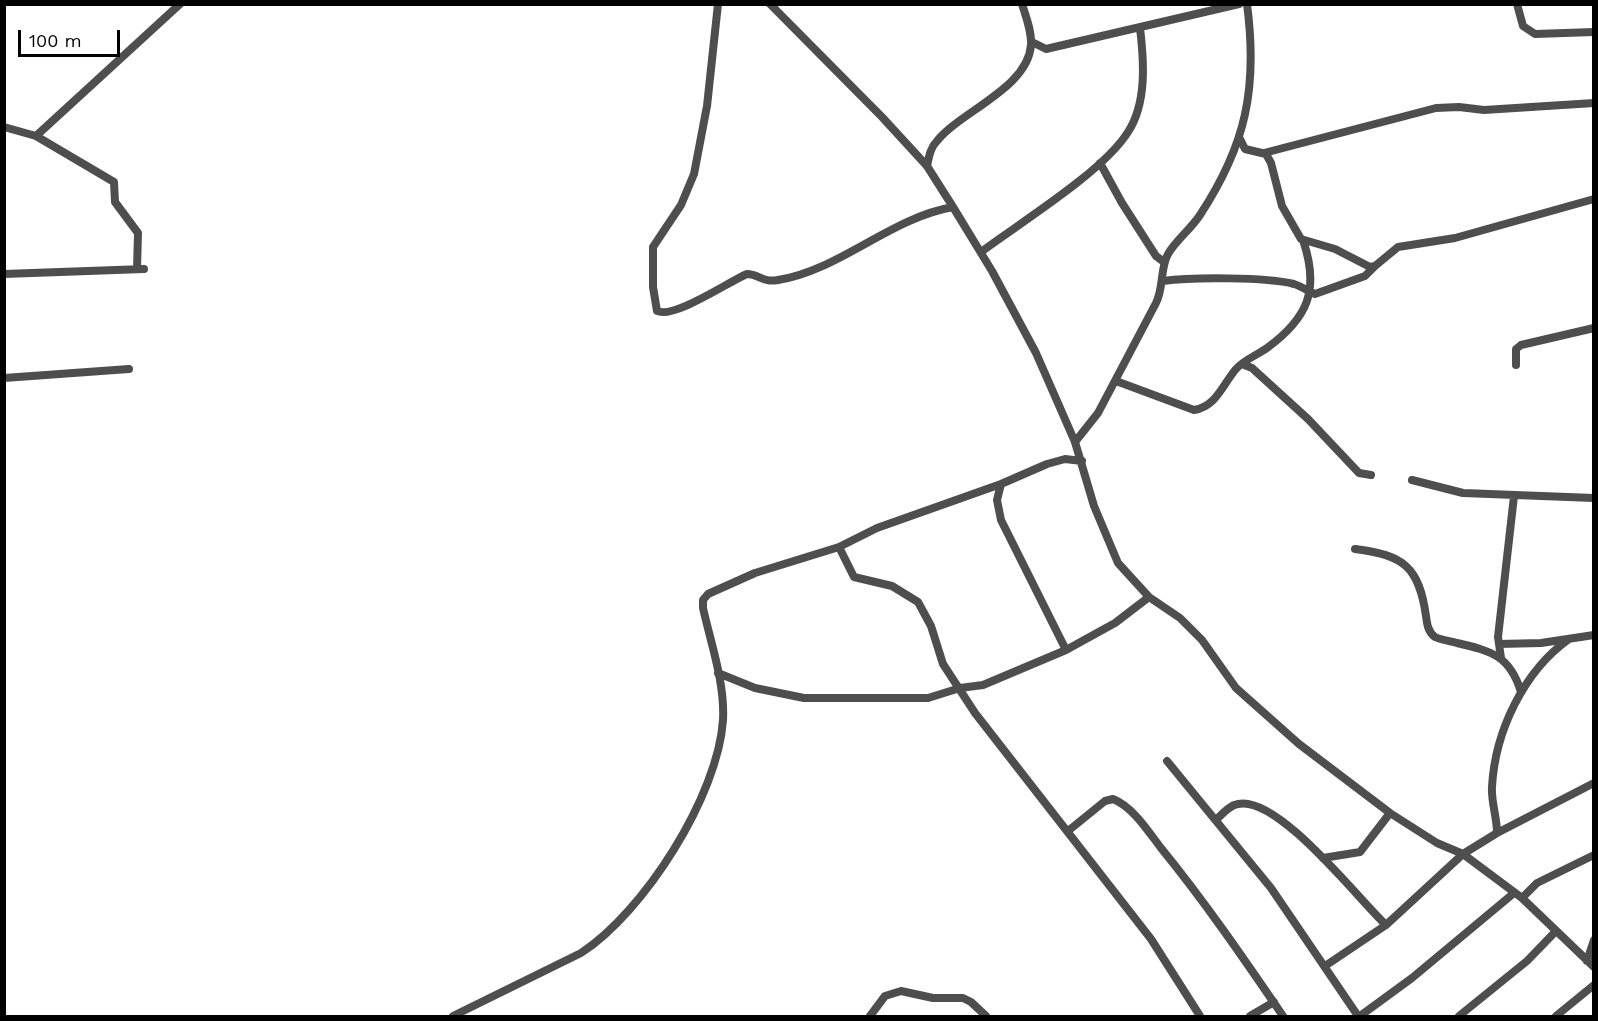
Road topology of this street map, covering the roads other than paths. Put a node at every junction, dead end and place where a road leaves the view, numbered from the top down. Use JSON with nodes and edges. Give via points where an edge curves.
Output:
{"nodes":[{"id":1,"x":180,"y":4,"type":"edge"},
{"id":2,"x":718,"y":4,"type":"edge"},
{"id":3,"x":770,"y":4,"type":"edge"},
{"id":4,"x":1022,"y":4,"type":"edge"},
{"id":5,"x":1239,"y":4,"type":"edge"},
{"id":6,"x":1247,"y":4,"type":"edge"},
{"id":7,"x":1517,"y":4,"type":"edge"},
{"id":8,"x":1140,"y":28,"type":"junction"},
{"id":9,"x":1593,"y":32,"type":"edge"},
{"id":10,"x":1032,"y":42,"type":"junction"},
{"id":11,"x":1593,"y":103,"type":"edge"},
{"id":12,"x":4,"y":127,"type":"edge"},
{"id":13,"x":36,"y":136,"type":"junction"},
{"id":14,"x":1240,"y":139,"type":"junction"},
{"id":15,"x":1264,"y":153,"type":"junction"},
{"id":16,"x":1100,"y":163,"type":"junction"},
{"id":17,"x":927,"y":166,"type":"junction"},
{"id":18,"x":1593,"y":199,"type":"edge"},
{"id":19,"x":953,"y":207,"type":"junction"},
{"id":20,"x":1303,"y":240,"type":"junction"},
{"id":21,"x":981,"y":252,"type":"junction"},
{"id":22,"x":1164,"y":262,"type":"junction"},
{"id":23,"x":1375,"y":266,"type":"junction"},
{"id":24,"x":4,"y":274,"type":"edge"},
{"id":25,"x":1163,"y":281,"type":"junction"},
{"id":26,"x":1310,"y":292,"type":"junction"},
{"id":27,"x":1593,"y":328,"type":"edge"},
{"id":28,"x":1242,"y":364,"type":"junction"},
{"id":29,"x":1516,"y":365,"type":"dead end"},
{"id":30,"x":129,"y":369,"type":"dead end"},
{"id":31,"x":4,"y":378,"type":"edge"},
{"id":32,"x":1116,"y":381,"type":"junction"},
{"id":33,"x":1076,"y":442,"type":"junction"},
{"id":34,"x":1082,"y":461,"type":"junction"},
{"id":35,"x":1371,"y":475,"type":"dead end"},
{"id":36,"x":1412,"y":480,"type":"dead end"},
{"id":37,"x":1001,"y":484,"type":"junction"},
{"id":38,"x":1514,"y":496,"type":"junction"},
{"id":39,"x":1593,"y":498,"type":"edge"},
{"id":40,"x":839,"y":547,"type":"junction"},
{"id":41,"x":1355,"y":549,"type":"dead end"},
{"id":42,"x":1149,"y":597,"type":"junction"},
{"id":43,"x":1593,"y":635,"type":"edge"},
{"id":44,"x":1569,"y":639,"type":"junction"},
{"id":45,"x":1499,"y":644,"type":"junction"},
{"id":46,"x":1066,"y":650,"type":"junction"},
{"id":47,"x":1501,"y":658,"type":"junction"},
{"id":48,"x":718,"y":673,"type":"junction"},
{"id":49,"x":960,"y":688,"type":"junction"},
{"id":50,"x":1521,"y":692,"type":"junction"},
{"id":51,"x":1167,"y":761,"type":"dead end"},
{"id":52,"x":1593,"y":783,"type":"edge"},
{"id":53,"x":1390,"y":813,"type":"junction"},
{"id":54,"x":1216,"y":820,"type":"junction"},
{"id":55,"x":1068,"y":831,"type":"junction"},
{"id":56,"x":1497,"y":833,"type":"junction"},
{"id":57,"x":1463,"y":854,"type":"junction"},
{"id":58,"x":1593,"y":855,"type":"edge"},
{"id":59,"x":1323,"y":858,"type":"junction"},
{"id":60,"x":1518,"y":896,"type":"junction"},
{"id":61,"x":1386,"y":925,"type":"junction"},
{"id":62,"x":1556,"y":932,"type":"junction"},
{"id":63,"x":1593,"y":940,"type":"edge"},
{"id":64,"x":1590,"y":964,"type":"edge"},
{"id":65,"x":1325,"y":966,"type":"junction"},
{"id":66,"x":1593,"y":985,"type":"edge"},
{"id":67,"x":1274,"y":1002,"type":"junction"},
{"id":68,"x":1197,"y":1015,"type":"edge"},
{"id":69,"x":453,"y":1017,"type":"edge"},
{"id":70,"x":870,"y":1017,"type":"edge"},
{"id":71,"x":986,"y":1017,"type":"edge"},
{"id":72,"x":1250,"y":1017,"type":"edge"},
{"id":73,"x":1283,"y":1017,"type":"edge"},
{"id":74,"x":1359,"y":1017,"type":"edge"},
{"id":75,"x":1459,"y":1017,"type":"edge"},
{"id":76,"x":1556,"y":1017,"type":"edge"}],
"edges":[{"from":1,"to":13,"type":"street"},
{"from":2,"to":19,"type":"street","via":[[698,158],[681,205],[653,248],[657,311],[668,312],[747,274],[765,281],[802,274],[922,215]]},
{"from":3,"to":17,"type":"street"},
{"from":4,"to":10,"type":"street"},
{"from":5,"to":8,"type":"street"},
{"from":6,"to":14,"type":"street","via":[[1250,80]]},
{"from":7,"to":9,"type":"street","via":[[1523,27],[1535,34]]},
{"from":8,"to":10,"type":"street","via":[[1046,50]]},
{"from":8,"to":16,"type":"street","via":[[1144,70],[1137,112],[1128,132]]},
{"from":10,"to":17,"type":"street","via":[[1023,68],[936,141]]},
{"from":11,"to":15,"type":"street","via":[[1484,110],[1436,108]]},
{"from":12,"to":13,"type":"street"},
{"from":13,"to":24,"type":"street","via":[[114,182],[115,202],[138,233],[140,269]]},
{"from":14,"to":15,"type":"street","via":[[1245,149]]},
{"from":14,"to":22,"type":"street","via":[[1213,195]]},
{"from":15,"to":20,"type":"street","via":[[1271,163],[1282,206]]},
{"from":16,"to":21,"type":"street"},
{"from":16,"to":22,"type":"street","via":[[1156,256]]},
{"from":17,"to":19,"type":"street"},
{"from":18,"to":23,"type":"street","via":[[1447,240],[1398,247]]},
{"from":19,"to":21,"type":"street"},
{"from":20,"to":23,"type":"street"},
{"from":20,"to":26,"type":"street","via":[[1309,259]]},
{"from":21,"to":33,"type":"street","via":[[1036,353]]},
{"from":22,"to":25,"type":"street"},
{"from":23,"to":26,"type":"street","via":[[1365,276]]},
{"from":25,"to":26,"type":"street","via":[[1275,281],[1295,284]]},
{"from":25,"to":32,"type":"street"},
{"from":26,"to":28,"type":"street","via":[[1298,321]]},
{"from":27,"to":29,"type":"street","via":[[1521,345],[1516,349]]},
{"from":28,"to":32,"type":"street","via":[[1214,400],[1197,410]]},
{"from":28,"to":35,"type":"street","via":[[1252,368],[1308,419],[1359,473]]},
{"from":30,"to":31,"type":"street"},
{"from":32,"to":33,"type":"street"},
{"from":33,"to":34,"type":"street"},
{"from":34,"to":37,"type":"street","via":[[1057,460]]},
{"from":34,"to":42,"type":"street","via":[[1094,506],[1118,563]]},
{"from":36,"to":38,"type":"street","via":[[1462,493]]},
{"from":37,"to":40,"type":"street","via":[[877,528]]},
{"from":37,"to":46,"type":"street","via":[[997,500],[1001,520]]},
{"from":38,"to":39,"type":"street"},
{"from":38,"to":45,"type":"street"},
{"from":40,"to":48,"type":"street","via":[[755,573],[708,594],[703,608]]},
{"from":40,"to":49,"type":"street","via":[[854,577],[899,588],[918,602],[931,626],[943,664]]},
{"from":41,"to":47,"type":"street","via":[[1386,555],[1406,566],[1422,588],[1428,625],[1436,637]]},
{"from":42,"to":46,"type":"street","via":[[1115,623]]},
{"from":42,"to":53,"type":"street","via":[[1180,618],[1202,640],[1236,688],[1299,744]]},
{"from":43,"to":44,"type":"street"},
{"from":44,"to":45,"type":"street"},
{"from":44,"to":50,"type":"street","via":[[1542,660]]},
{"from":45,"to":47,"type":"street"},
{"from":46,"to":49,"type":"street","via":[[983,685]]},
{"from":47,"to":50,"type":"street","via":[[1514,671]]},
{"from":48,"to":49,"type":"street","via":[[755,688],[804,698],[919,699]]},
{"from":48,"to":69,"type":"street","via":[[723,721],[710,778],[694,813],[641,896],[600,941]]},
{"from":49,"to":55,"type":"street","via":[[1004,753]]},
{"from":50,"to":56,"type":"street","via":[[1508,720],[1492,784]]},
{"from":51,"to":54,"type":"street"},
{"from":52,"to":56,"type":"street"},
{"from":53,"to":57,"type":"street","via":[[1437,843]]},
{"from":53,"to":59,"type":"street","via":[[1360,852]]},
{"from":54,"to":59,"type":"street","via":[[1238,804],[1254,806],[1288,825]]},
{"from":54,"to":65,"type":"street","via":[[1271,888]]},
{"from":55,"to":67,"type":"street","via":[[1106,801],[1119,801],[1184,875]]},
{"from":55,"to":68,"type":"street","via":[[1151,939]]},
{"from":56,"to":57,"type":"street"},
{"from":57,"to":60,"type":"street"},
{"from":57,"to":61,"type":"street"},
{"from":58,"to":60,"type":"street"},
{"from":59,"to":61,"type":"street"},
{"from":60,"to":62,"type":"street"},
{"from":60,"to":74,"type":"street"},
{"from":61,"to":65,"type":"street"},
{"from":62,"to":64,"type":"street"},
{"from":62,"to":75,"type":"street"},
{"from":63,"to":64,"type":"street"},
{"from":65,"to":74,"type":"street"},
{"from":66,"to":76,"type":"street"},
{"from":67,"to":72,"type":"street"},
{"from":67,"to":73,"type":"street"},
{"from":70,"to":71,"type":"street","via":[[885,996],[900,991],[933,998],[963,998]]}]}
